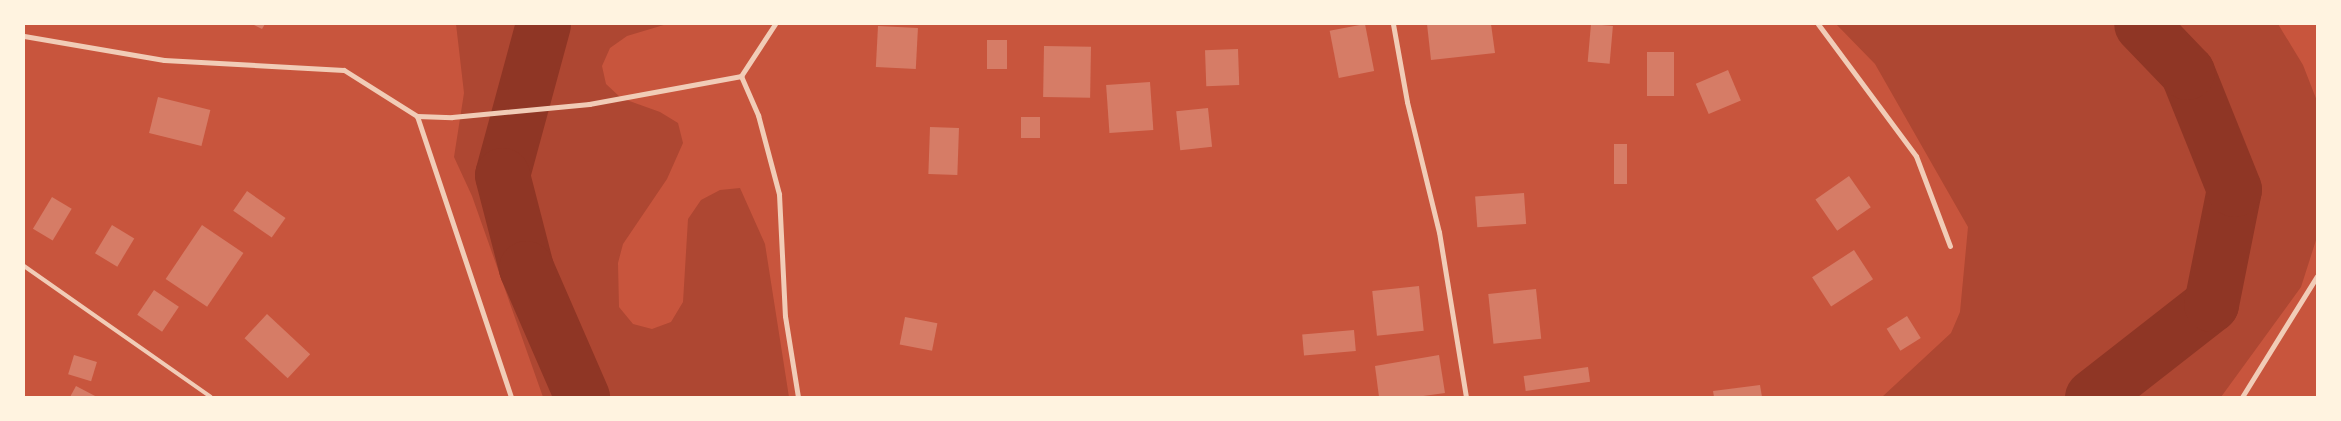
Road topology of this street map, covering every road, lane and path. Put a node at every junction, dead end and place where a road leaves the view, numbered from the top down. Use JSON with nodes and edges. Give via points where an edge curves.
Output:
{"nodes":[{"id":1,"x":775,"y":24,"type":"edge"},
{"id":2,"x":1393,"y":24,"type":"edge"},
{"id":3,"x":1818,"y":24,"type":"edge"},
{"id":4,"x":24,"y":36,"type":"edge"},
{"id":5,"x":740,"y":76,"type":"junction"},
{"id":6,"x":417,"y":116,"type":"junction"},
{"id":7,"x":1950,"y":246,"type":"dead end"},
{"id":8,"x":24,"y":266,"type":"edge"},
{"id":9,"x":2317,"y":276,"type":"edge"},
{"id":10,"x":211,"y":397,"type":"edge"},
{"id":11,"x":512,"y":397,"type":"edge"},
{"id":12,"x":798,"y":397,"type":"edge"},
{"id":13,"x":1466,"y":397,"type":"edge"},
{"id":14,"x":2242,"y":397,"type":"edge"}],
"edges":[{"from":1,"to":5,"type":"street"},
{"from":2,"to":13,"type":"street","via":[[1406,102],[1439,232]]},
{"from":3,"to":7,"type":"street","via":[[1916,156]]},
{"from":4,"to":6,"type":"street","via":[[164,60],[344,70]]},
{"from":5,"to":6,"type":"street","via":[[590,104],[452,117]]},
{"from":5,"to":12,"type":"street","via":[[758,115],[779,194],[785,316]]},
{"from":6,"to":11,"type":"street"},
{"from":8,"to":10,"type":"lane"},
{"from":9,"to":14,"type":"street"}]}
